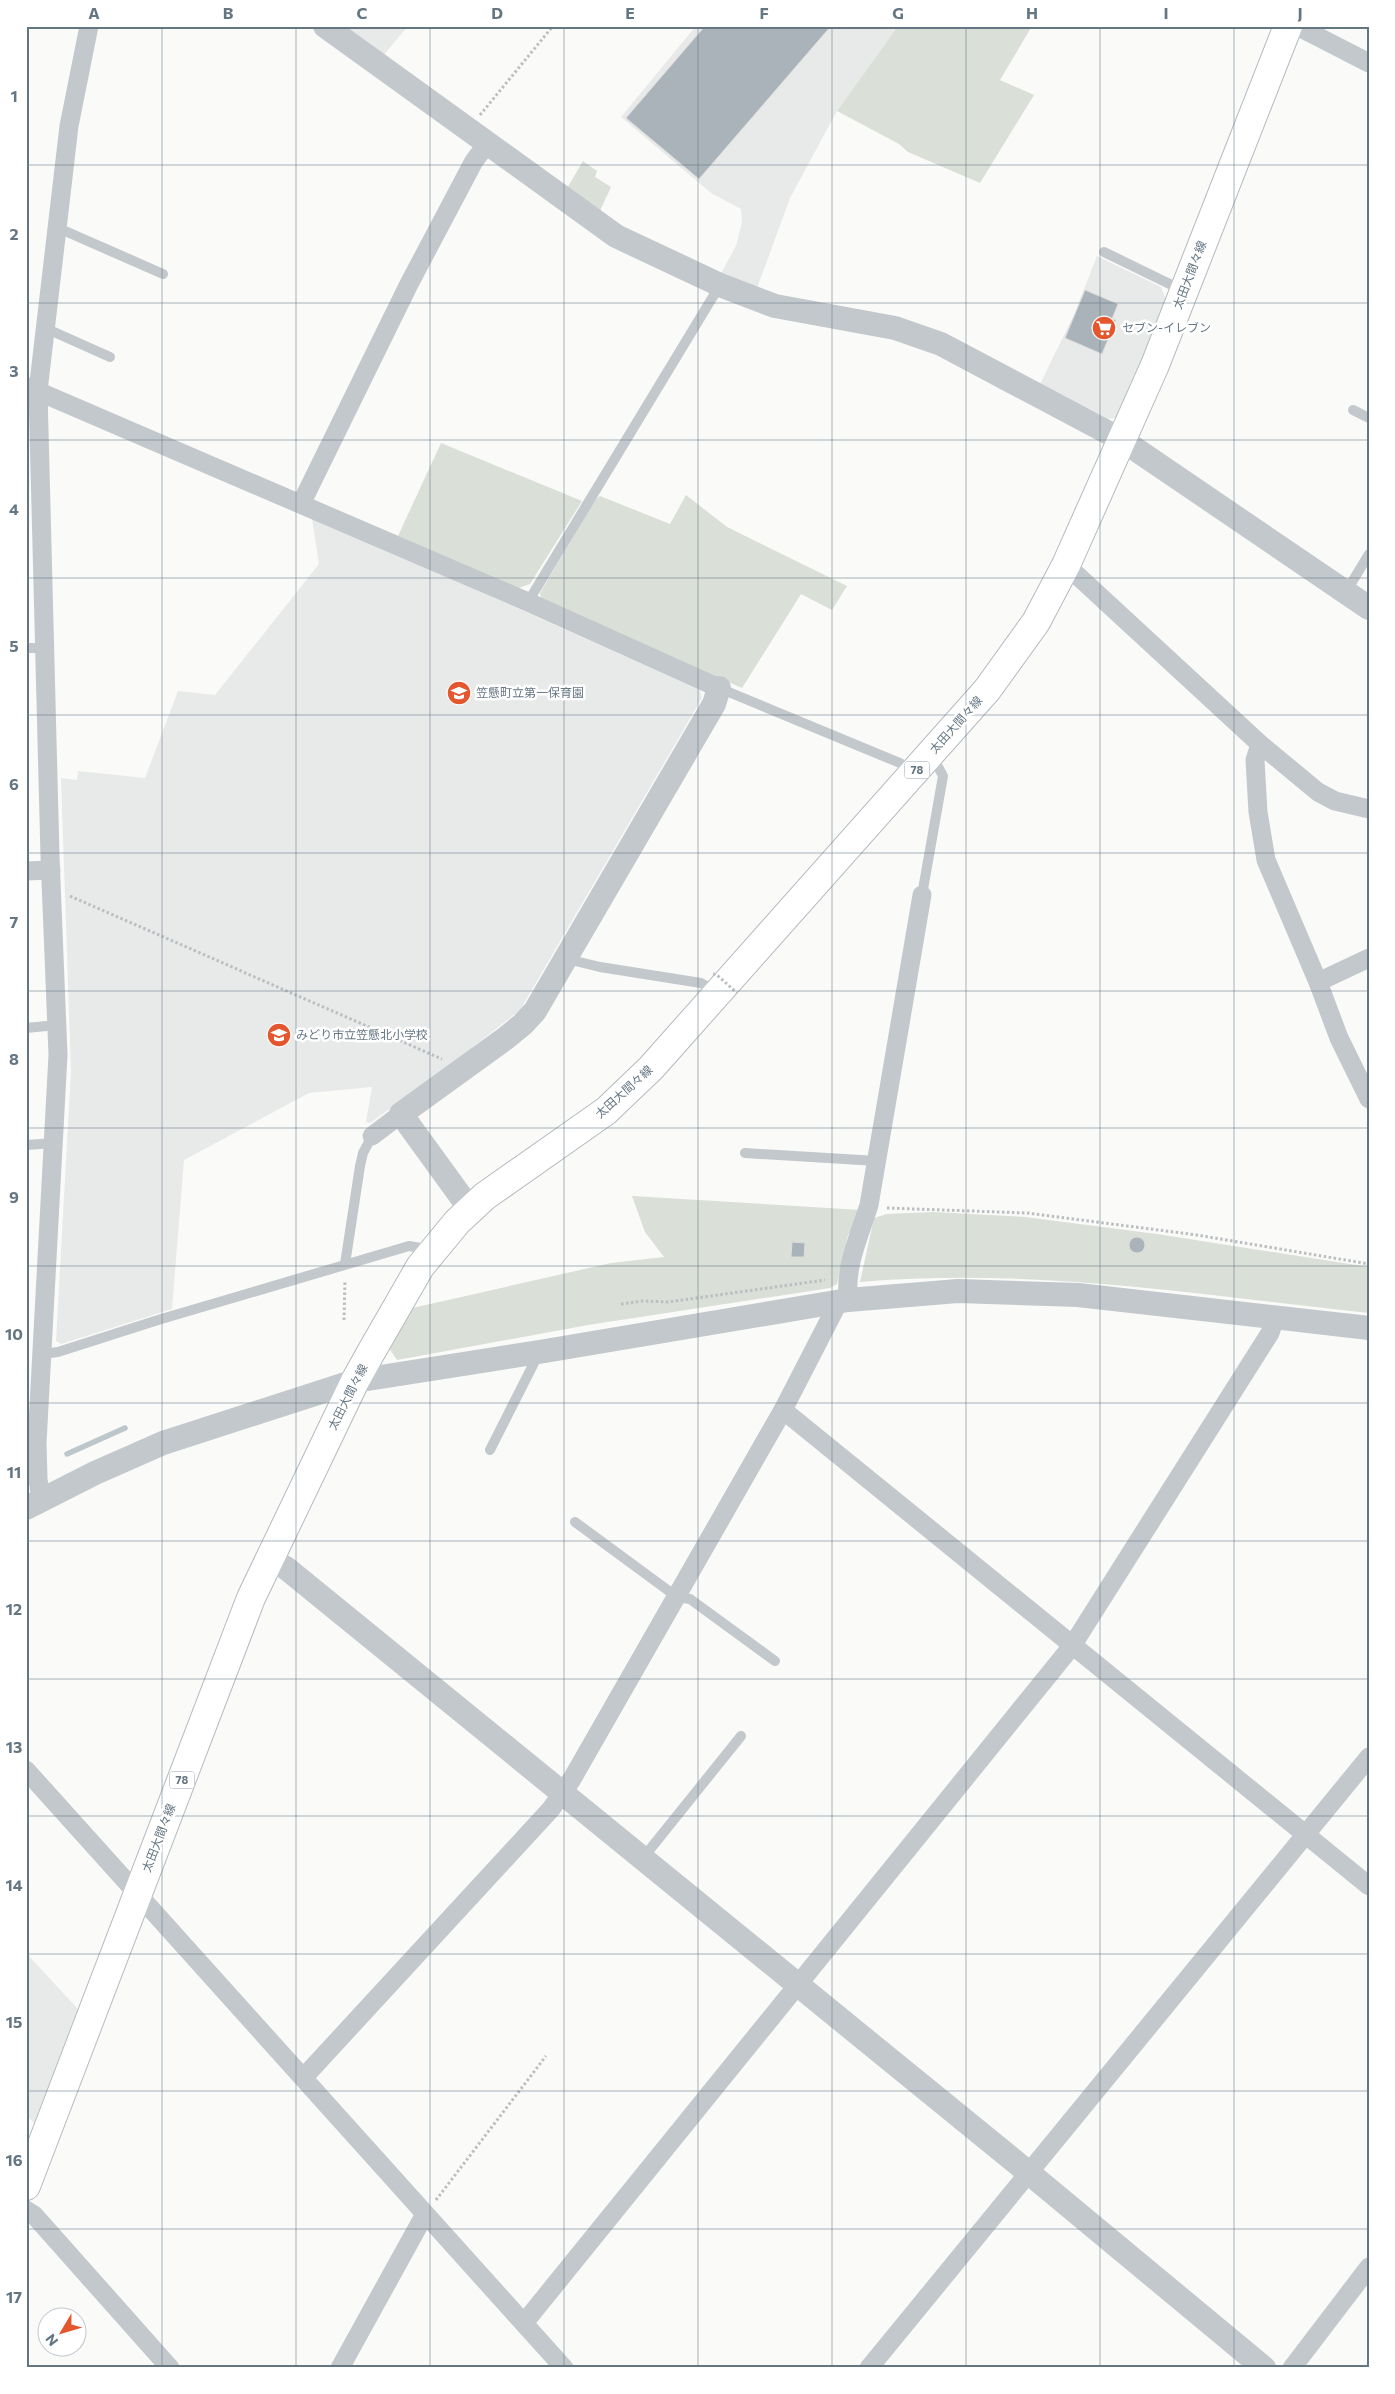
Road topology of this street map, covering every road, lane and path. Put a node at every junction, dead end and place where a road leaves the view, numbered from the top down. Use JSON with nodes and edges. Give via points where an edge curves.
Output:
{"nodes":[{"id":1,"x":89,"y":26,"type":"edge"},
{"id":2,"x":325,"y":26,"type":"edge"},
{"id":3,"x":553,"y":26,"type":"edge"},
{"id":4,"x":1288,"y":26,"type":"edge"},
{"id":5,"x":1297,"y":26,"type":"edge"},
{"id":6,"x":1369,"y":62,"type":"edge"},
{"id":7,"x":468,"y":131,"type":"junction"},
{"id":8,"x":487,"y":144,"type":"junction"},
{"id":9,"x":56,"y":227,"type":"junction"},
{"id":10,"x":1104,"y":252,"type":"dead end"},
{"id":11,"x":163,"y":274,"type":"dead end"},
{"id":12,"x":720,"y":285,"type":"junction"},
{"id":13,"x":1184,"y":291,"type":"junction"},
{"id":14,"x":45,"y":328,"type":"junction"},
{"id":15,"x":110,"y":356,"type":"dead end"},
{"id":16,"x":32,"y":388,"type":"edge"},
{"id":17,"x":1353,"y":410,"type":"dead end"},
{"id":18,"x":1369,"y":418,"type":"edge"},
{"id":19,"x":1122,"y":440,"type":"junction"},
{"id":20,"x":301,"y":504,"type":"junction"},
{"id":21,"x":1369,"y":554,"type":"edge"},
{"id":22,"x":1066,"y":566,"type":"junction"},
{"id":23,"x":1345,"y":593,"type":"junction"},
{"id":24,"x":528,"y":602,"type":"junction"},
{"id":25,"x":1369,"y":608,"type":"edge"},
{"id":26,"x":26,"y":648,"type":"edge"},
{"id":27,"x":46,"y":648,"type":"junction"},
{"id":28,"x":719,"y":688,"type":"junction"},
{"id":29,"x":1260,"y":744,"type":"junction"},
{"id":30,"x":921,"y":765,"type":"junction"},
{"id":31,"x":1369,"y":809,"type":"edge"},
{"id":32,"x":51,"y":870,"type":"junction"},
{"id":33,"x":26,"y":871,"type":"edge"},
{"id":34,"x":62,"y":892,"type":"dead end"},
{"id":35,"x":922,"y":895,"type":"joint"},
{"id":36,"x":1369,"y":958,"type":"edge"},
{"id":37,"x":567,"y":959,"type":"junction"},
{"id":38,"x":1318,"y":982,"type":"junction"},
{"id":39,"x":723,"y":987,"type":"junction"},
{"id":40,"x":57,"y":1026,"type":"junction"},
{"id":41,"x":26,"y":1028,"type":"edge"},
{"id":42,"x":447,"y":1062,"type":"dead end"},
{"id":43,"x":1369,"y":1099,"type":"edge"},
{"id":44,"x":401,"y":1114,"type":"junction"},
{"id":45,"x":372,"y":1136,"type":"joint"},
{"id":46,"x":54,"y":1143,"type":"junction"},
{"id":47,"x":26,"y":1145,"type":"edge"},
{"id":48,"x":745,"y":1153,"type":"dead end"},
{"id":49,"x":877,"y":1161,"type":"junction"},
{"id":50,"x":869,"y":1205,"type":"junction"},
{"id":51,"x":470,"y":1209,"type":"junction"},
{"id":52,"x":432,"y":1250,"type":"junction"},
{"id":53,"x":345,"y":1264,"type":"junction"},
{"id":54,"x":1369,"y":1264,"type":"edge"},
{"id":55,"x":828,"y":1280,"type":"dead end"},
{"id":56,"x":841,"y":1302,"type":"junction"},
{"id":57,"x":621,"y":1304,"type":"dead end"},
{"id":58,"x":1275,"y":1318,"type":"junction"},
{"id":59,"x":344,"y":1320,"type":"dead end"},
{"id":60,"x":1369,"y":1328,"type":"edge"},
{"id":61,"x":539,"y":1352,"type":"junction"},
{"id":62,"x":42,"y":1354,"type":"junction"},
{"id":63,"x":355,"y":1381,"type":"junction"},
{"id":64,"x":783,"y":1410,"type":"junction"},
{"id":65,"x":490,"y":1450,"type":"dead end"},
{"id":66,"x":34,"y":1504,"type":"edge"},
{"id":67,"x":575,"y":1522,"type":"dead end"},
{"id":68,"x":269,"y":1558,"type":"junction"},
{"id":69,"x":677,"y":1597,"type":"junction"},
{"id":70,"x":1072,"y":1646,"type":"junction"},
{"id":71,"x":775,"y":1661,"type":"dead end"},
{"id":72,"x":742,"y":1736,"type":"dead end"},
{"id":73,"x":1369,"y":1757,"type":"edge"},
{"id":74,"x":26,"y":1770,"type":"edge"},
{"id":75,"x":562,"y":1793,"type":"junction"},
{"id":76,"x":1305,"y":1835,"type":"junction"},
{"id":77,"x":642,"y":1859,"type":"junction"},
{"id":78,"x":1369,"y":1886,"type":"edge"},
{"id":79,"x":138,"y":1895,"type":"junction"},
{"id":80,"x":798,"y":1986,"type":"junction"},
{"id":81,"x":546,"y":2056,"type":"dead end"},
{"id":82,"x":304,"y":2077,"type":"junction"},
{"id":83,"x":1029,"y":2173,"type":"junction"},
{"id":84,"x":26,"y":2186,"type":"edge"},
{"id":85,"x":26,"y":2210,"type":"edge"},
{"id":86,"x":425,"y":2214,"type":"junction"},
{"id":87,"x":1369,"y":2267,"type":"edge"},
{"id":88,"x":524,"y":2323,"type":"junction"},
{"id":89,"x":170,"y":2368,"type":"edge"},
{"id":90,"x":340,"y":2368,"type":"edge"},
{"id":91,"x":564,"y":2368,"type":"edge"},
{"id":92,"x":869,"y":2368,"type":"edge"},
{"id":93,"x":1264,"y":2368,"type":"edge"},
{"id":94,"x":1292,"y":2368,"type":"edge"}],
"edges":[{"from":1,"to":9,"type":"street","via":[[69,126]]},
{"from":2,"to":7,"type":"street"},
{"from":3,"to":7,"type":"path"},
{"from":4,"to":13,"type":"main road","name":"太田大間々線","number":"78"},
{"from":5,"to":6,"type":"street"},
{"from":7,"to":8,"type":"street"},
{"from":8,"to":12,"type":"street","via":[[616,236]]},
{"from":8,"to":20,"type":"street","via":[[474,161],[409,284]]},
{"from":9,"to":11,"type":"lane"},
{"from":9,"to":14,"type":"street"},
{"from":10,"to":13,"type":"lane"},
{"from":12,"to":19,"type":"street","via":[[775,306],[895,328],[929,339]]},
{"from":12,"to":24,"type":"lane"},
{"from":13,"to":19,"type":"main road","name":"太田大間々線","number":"78"},
{"from":14,"to":15,"type":"lane"},
{"from":14,"to":16,"type":"street"},
{"from":16,"to":20,"type":"street"},
{"from":16,"to":27,"type":"street"},
{"from":17,"to":18,"type":"lane"},
{"from":19,"to":22,"type":"main road","name":"太田大間々線","number":"78"},
{"from":19,"to":23,"type":"street"},
{"from":20,"to":24,"type":"street"},
{"from":21,"to":23,"type":"lane"},
{"from":22,"to":29,"type":"street"},
{"from":22,"to":30,"type":"main road","name":"太田大間々線","number":"78","via":[[1036,622],[1005,667]]},
{"from":23,"to":25,"type":"street"},
{"from":24,"to":28,"type":"street"},
{"from":26,"to":27,"type":"lane"},
{"from":27,"to":32,"type":"street"},
{"from":28,"to":30,"type":"lane","via":[[900,763]]},
{"from":28,"to":37,"type":"street","via":[[714,704]]},
{"from":29,"to":31,"type":"street","via":[[1327,798]]},
{"from":29,"to":38,"type":"street","via":[[1255,760],[1258,812],[1266,860]]},
{"from":30,"to":35,"type":"lane","via":[[936,763],[943,776]]},
{"from":30,"to":39,"type":"main road","name":"太田大間々線","number":"78"},
{"from":32,"to":33,"type":"street"},
{"from":32,"to":40,"type":"street"},
{"from":34,"to":42,"type":"path"},
{"from":35,"to":49,"type":"street"},
{"from":36,"to":38,"type":"street"},
{"from":37,"to":39,"type":"lane"},
{"from":37,"to":44,"type":"street","via":[[536,1011],[523,1024]]},
{"from":38,"to":43,"type":"street","via":[[1339,1038]]},
{"from":39,"to":51,"type":"main road","name":"太田大間々線","number":"78","via":[[651,1068],[606,1111]]},
{"from":40,"to":41,"type":"lane"},
{"from":40,"to":46,"type":"street"},
{"from":44,"to":45,"type":"street"},
{"from":44,"to":51,"type":"street"},
{"from":45,"to":53,"type":"lane","via":[[360,1166]]},
{"from":46,"to":47,"type":"lane"},
{"from":46,"to":62,"type":"street"},
{"from":48,"to":49,"type":"lane"},
{"from":49,"to":50,"type":"street"},
{"from":50,"to":54,"type":"path","via":[[1027,1213],[1197,1235]]},
{"from":50,"to":56,"type":"street","via":[[853,1251]]},
{"from":51,"to":52,"type":"main road","name":"太田大間々線","number":"78"},
{"from":52,"to":53,"type":"lane","via":[[409,1246]]},
{"from":52,"to":63,"type":"main road","name":"太田大間々線","number":"78","via":[[406,1289]]},
{"from":53,"to":59,"type":"path"},
{"from":53,"to":62,"type":"lane","via":[[58,1352]]},
{"from":55,"to":57,"type":"path","via":[[668,1302]]},
{"from":56,"to":58,"type":"street","via":[[958,1291],[1078,1296]]},
{"from":56,"to":61,"type":"street"},
{"from":56,"to":64,"type":"street"},
{"from":58,"to":60,"type":"street"},
{"from":58,"to":70,"type":"street","via":[[1270,1333]]},
{"from":61,"to":63,"type":"street"},
{"from":61,"to":65,"type":"lane"},
{"from":62,"to":66,"type":"street"},
{"from":63,"to":66,"type":"street","via":[[163,1443]]},
{"from":63,"to":68,"type":"main road","name":"太田大間々線","number":"78"},
{"from":64,"to":69,"type":"street"},
{"from":64,"to":70,"type":"street"},
{"from":67,"to":69,"type":"lane"},
{"from":68,"to":75,"type":"street","via":[[286,1568]]},
{"from":68,"to":79,"type":"main road","name":"太田大間々線","number":"78"},
{"from":69,"to":71,"type":"lane","via":[[690,1599]]},
{"from":69,"to":75,"type":"street"},
{"from":70,"to":76,"type":"street"},
{"from":70,"to":80,"type":"street"},
{"from":72,"to":77,"type":"lane"},
{"from":73,"to":76,"type":"street"},
{"from":74,"to":79,"type":"street"},
{"from":75,"to":77,"type":"street"},
{"from":75,"to":82,"type":"street"},
{"from":76,"to":78,"type":"street"},
{"from":76,"to":83,"type":"street"},
{"from":77,"to":80,"type":"street"},
{"from":79,"to":82,"type":"street"},
{"from":79,"to":84,"type":"main road","name":"太田大間々線","number":"78"},
{"from":80,"to":83,"type":"street"},
{"from":80,"to":88,"type":"street"},
{"from":81,"to":86,"type":"path"},
{"from":82,"to":86,"type":"street"},
{"from":83,"to":92,"type":"street"},
{"from":83,"to":93,"type":"street"},
{"from":85,"to":89,"type":"street","via":[[34,2215]]},
{"from":86,"to":88,"type":"street"},
{"from":86,"to":90,"type":"street"},
{"from":87,"to":94,"type":"street"},
{"from":88,"to":91,"type":"street"}]}
